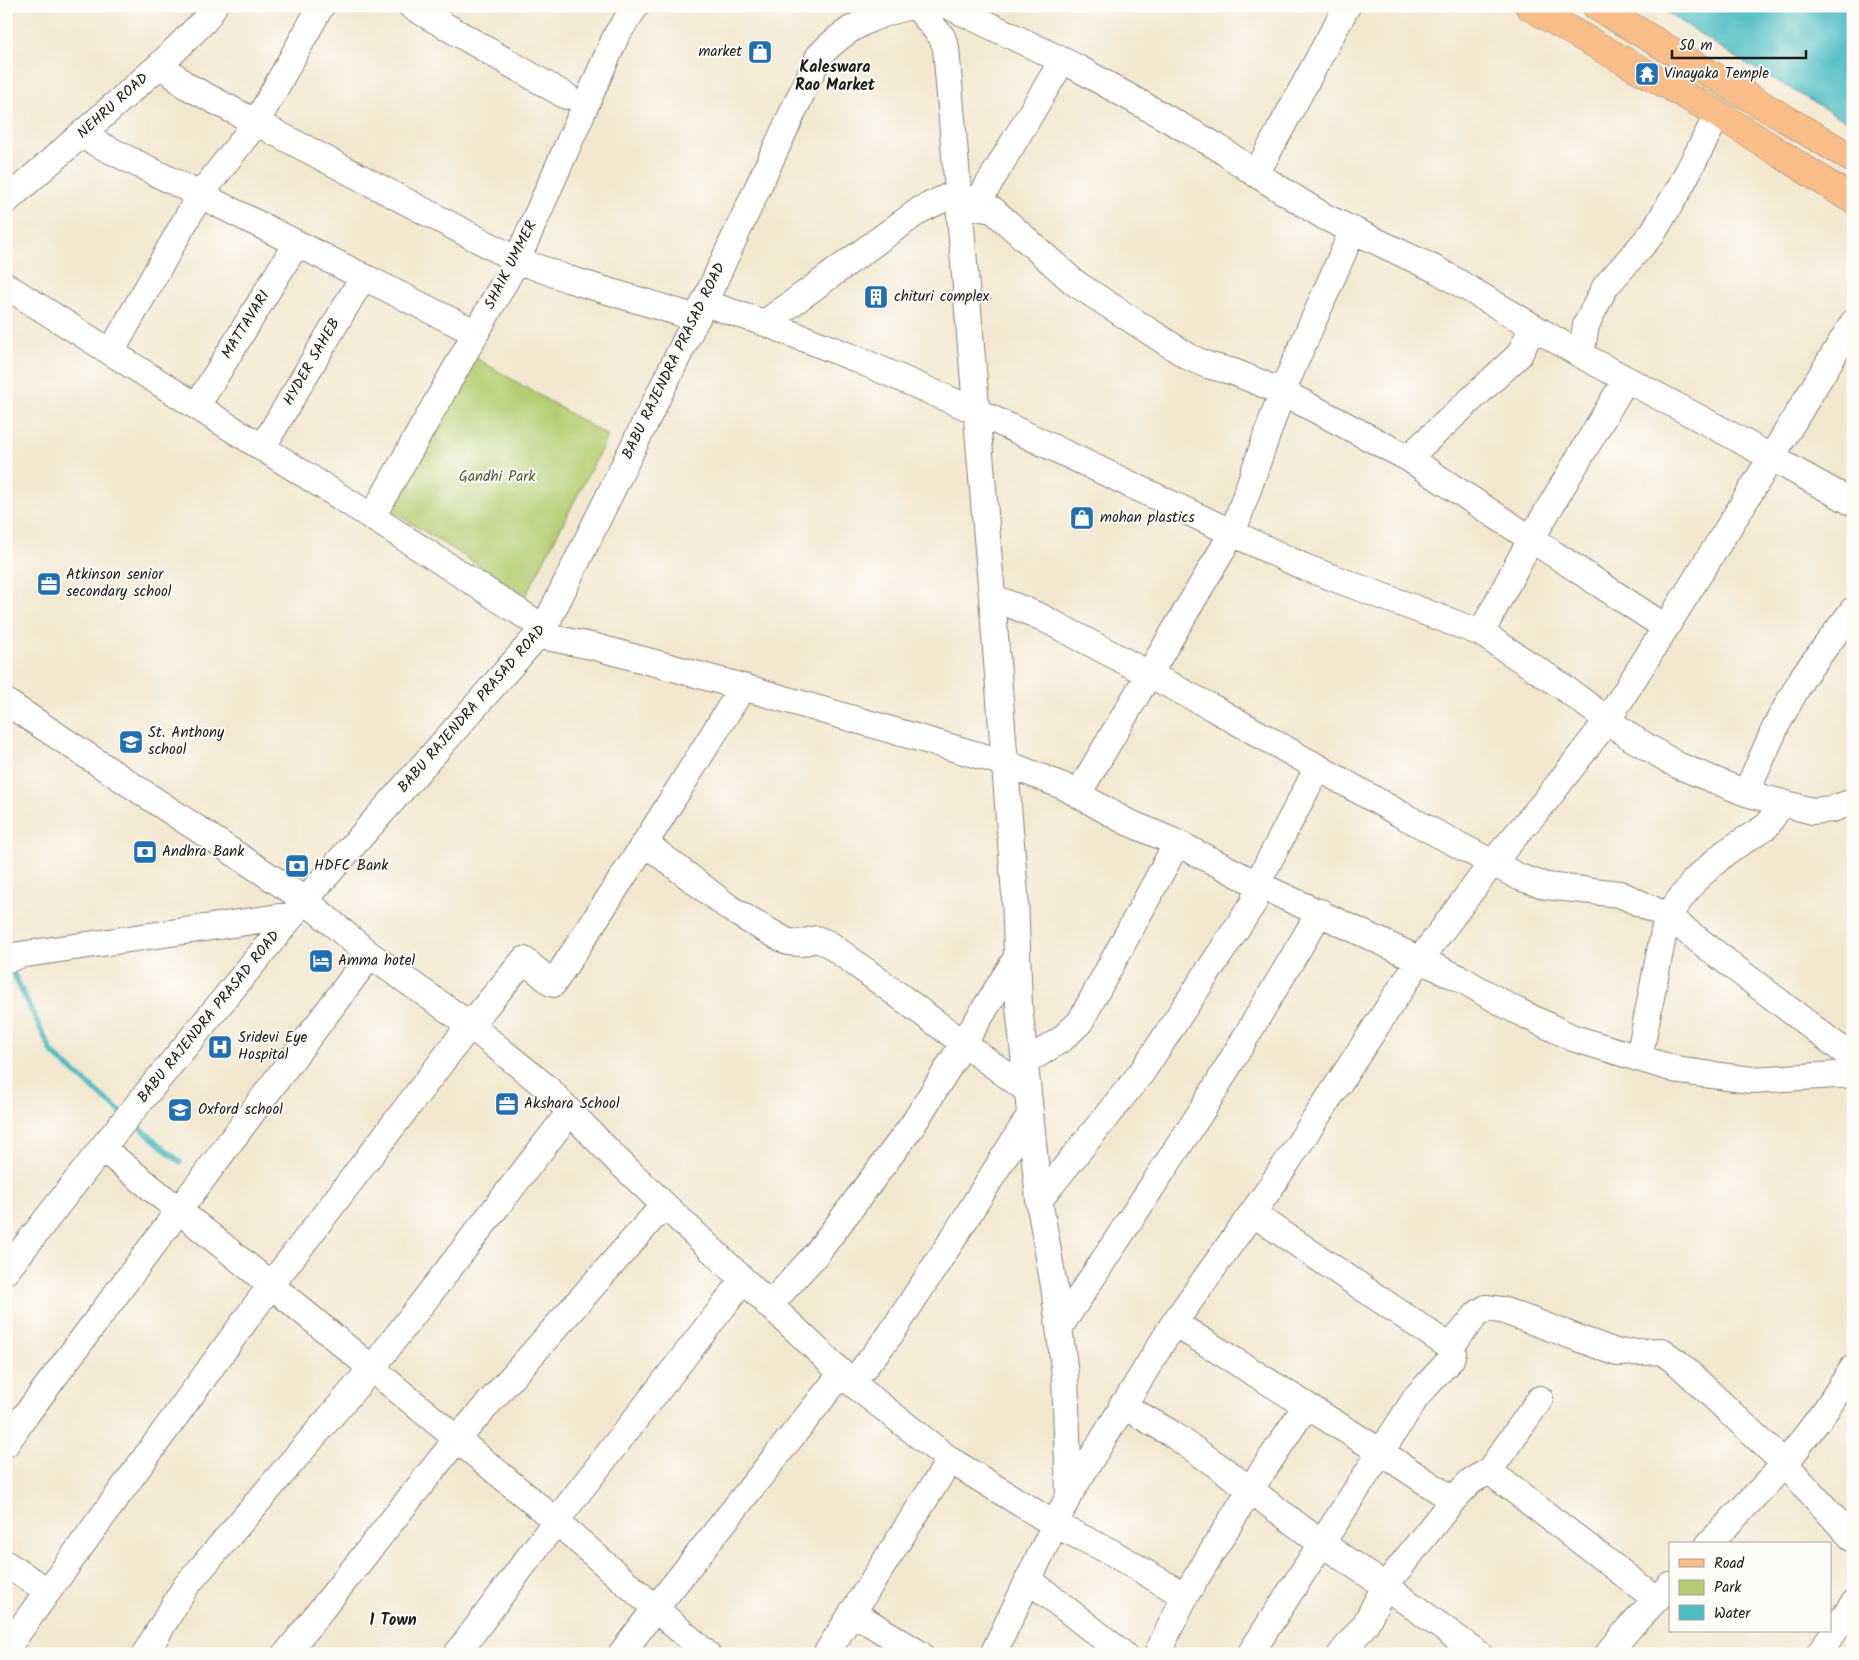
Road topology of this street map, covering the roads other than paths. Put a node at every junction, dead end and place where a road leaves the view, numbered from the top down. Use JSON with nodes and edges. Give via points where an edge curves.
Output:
{"nodes":[{"id":1,"x":214,"y":6,"type":"edge"},
{"id":2,"x":321,"y":6,"type":"edge"},
{"id":3,"x":411,"y":6,"type":"edge"},
{"id":4,"x":636,"y":6,"type":"edge"},
{"id":5,"x":911,"y":6,"type":"edge"},
{"id":6,"x":916,"y":6,"type":"edge"},
{"id":7,"x":950,"y":6,"type":"edge"},
{"id":8,"x":1347,"y":6,"type":"edge"},
{"id":9,"x":1530,"y":7,"type":"edge"},
{"id":10,"x":1599,"y":7,"type":"edge"},
{"id":11,"x":1564,"y":14,"type":"edge"},
{"id":12,"x":1581,"y":38,"type":"junction"},
{"id":13,"x":1062,"y":61,"type":"junction"},
{"id":14,"x":161,"y":64,"type":"junction"},
{"id":15,"x":566,"y":96,"type":"dead end"},
{"id":16,"x":1718,"y":114,"type":"junction"},
{"id":17,"x":256,"y":123,"type":"junction"},
{"id":18,"x":80,"y":135,"type":"junction"},
{"id":19,"x":1853,"y":159,"type":"edge"},
{"id":20,"x":1256,"y":174,"type":"junction"},
{"id":21,"x":200,"y":195,"type":"junction"},
{"id":22,"x":967,"y":200,"type":"junction"},
{"id":23,"x":1853,"y":200,"type":"edge"},
{"id":24,"x":6,"y":201,"type":"edge"},
{"id":25,"x":1353,"y":230,"type":"junction"},
{"id":26,"x":296,"y":244,"type":"junction"},
{"id":27,"x":516,"y":260,"type":"junction"},
{"id":28,"x":363,"y":277,"type":"junction"},
{"id":29,"x":6,"y":286,"type":"edge"},
{"id":30,"x":700,"y":310,"type":"junction"},
{"id":31,"x":765,"y":323,"type":"junction"},
{"id":32,"x":1853,"y":323,"type":"edge"},
{"id":33,"x":1532,"y":327,"type":"junction"},
{"id":34,"x":476,"y":334,"type":"junction"},
{"id":35,"x":111,"y":352,"type":"junction"},
{"id":36,"x":1581,"y":355,"type":"junction"},
{"id":37,"x":1626,"y":379,"type":"junction"},
{"id":38,"x":1282,"y":392,"type":"junction"},
{"id":39,"x":196,"y":406,"type":"junction"},
{"id":40,"x":978,"y":412,"type":"junction"},
{"id":41,"x":262,"y":448,"type":"junction"},
{"id":42,"x":1772,"y":457,"type":"junction"},
{"id":43,"x":1408,"y":458,"type":"junction"},
{"id":44,"x":1853,"y":503,"type":"edge"},
{"id":45,"x":372,"y":518,"type":"junction"},
{"id":46,"x":1233,"y":532,"type":"junction"},
{"id":47,"x":1531,"y":539,"type":"junction"},
{"id":48,"x":992,"y":597,"type":"junction"},
{"id":49,"x":1853,"y":610,"type":"edge"},
{"id":50,"x":1665,"y":627,"type":"junction"},
{"id":51,"x":540,"y":632,"type":"junction"},
{"id":52,"x":1481,"y":633,"type":"junction"},
{"id":53,"x":1148,"y":674,"type":"junction"},
{"id":54,"x":742,"y":687,"type":"junction"},
{"id":55,"x":6,"y":702,"type":"edge"},
{"id":56,"x":1607,"y":721,"type":"junction"},
{"id":57,"x":1005,"y":763,"type":"junction"},
{"id":58,"x":1318,"y":768,"type":"junction"},
{"id":59,"x":1746,"y":793,"type":"junction"},
{"id":60,"x":1078,"y":794,"type":"junction"},
{"id":61,"x":1853,"y":802,"type":"edge"},
{"id":62,"x":1781,"y":804,"type":"junction"},
{"id":63,"x":645,"y":843,"type":"junction"},
{"id":64,"x":1177,"y":843,"type":"junction"},
{"id":65,"x":1492,"y":863,"type":"junction"},
{"id":66,"x":1258,"y":884,"type":"junction"},
{"id":67,"x":299,"y":908,"type":"junction"},
{"id":68,"x":1320,"y":912,"type":"junction"},
{"id":69,"x":1667,"y":916,"type":"junction"},
{"id":70,"x":370,"y":955,"type":"junction"},
{"id":71,"x":1017,"y":957,"type":"junction"},
{"id":72,"x":13,"y":958,"type":"edge"},
{"id":73,"x":1419,"y":961,"type":"junction"},
{"id":74,"x":470,"y":1025,"type":"junction"},
{"id":75,"x":963,"y":1043,"type":"junction"},
{"id":76,"x":1639,"y":1058,"type":"junction"},
{"id":77,"x":1024,"y":1063,"type":"junction"},
{"id":78,"x":1853,"y":1063,"type":"edge"},
{"id":79,"x":1853,"y":1074,"type":"edge"},
{"id":80,"x":1027,"y":1090,"type":"junction"},
{"id":81,"x":570,"y":1112,"type":"junction"},
{"id":82,"x":1029,"y":1117,"type":"junction"},
{"id":83,"x":102,"y":1148,"type":"junction"},
{"id":84,"x":1039,"y":1200,"type":"junction"},
{"id":85,"x":664,"y":1205,"type":"junction"},
{"id":86,"x":179,"y":1211,"type":"junction"},
{"id":87,"x":1252,"y":1212,"type":"junction"},
{"id":88,"x":6,"y":1271,"type":"edge"},
{"id":89,"x":743,"y":1281,"type":"junction"},
{"id":90,"x":271,"y":1285,"type":"junction"},
{"id":91,"x":769,"y":1306,"type":"junction"},
{"id":92,"x":1174,"y":1323,"type":"junction"},
{"id":93,"x":1060,"y":1328,"type":"junction"},
{"id":94,"x":1450,"y":1347,"type":"junction"},
{"id":95,"x":372,"y":1368,"type":"junction"},
{"id":96,"x":1853,"y":1368,"type":"edge"},
{"id":97,"x":847,"y":1378,"type":"junction"},
{"id":98,"x":1540,"y":1399,"type":"dead end"},
{"id":99,"x":1122,"y":1405,"type":"junction"},
{"id":100,"x":1306,"y":1406,"type":"junction"},
{"id":101,"x":457,"y":1439,"type":"junction"},
{"id":102,"x":6,"y":1444,"type":"edge"},
{"id":103,"x":1381,"y":1452,"type":"junction"},
{"id":104,"x":950,"y":1460,"type":"junction"},
{"id":105,"x":1785,"y":1464,"type":"junction"},
{"id":106,"x":1489,"y":1471,"type":"junction"},
{"id":107,"x":1250,"y":1490,"type":"junction"},
{"id":108,"x":1069,"y":1495,"type":"junction"},
{"id":109,"x":1453,"y":1500,"type":"junction"},
{"id":110,"x":556,"y":1521,"type":"junction"},
{"id":111,"x":1054,"y":1524,"type":"junction"},
{"id":112,"x":1853,"y":1539,"type":"edge"},
{"id":113,"x":1711,"y":1542,"type":"edge"},
{"id":114,"x":1321,"y":1543,"type":"junction"},
{"id":115,"x":6,"y":1564,"type":"edge"},
{"id":116,"x":1028,"y":1579,"type":"junction"},
{"id":117,"x":1384,"y":1586,"type":"junction"},
{"id":118,"x":48,"y":1591,"type":"junction"},
{"id":119,"x":1663,"y":1592,"type":"edge"},
{"id":120,"x":1184,"y":1596,"type":"junction"},
{"id":121,"x":1853,"y":1604,"type":"edge"},
{"id":122,"x":655,"y":1609,"type":"junction"},
{"id":123,"x":852,"y":1612,"type":"junction"},
{"id":124,"x":6,"y":1649,"type":"edge"},
{"id":125,"x":145,"y":1654,"type":"edge"},
{"id":126,"x":286,"y":1654,"type":"edge"},
{"id":127,"x":457,"y":1654,"type":"edge"},
{"id":128,"x":622,"y":1654,"type":"edge"},
{"id":129,"x":707,"y":1654,"type":"edge"},
{"id":130,"x":826,"y":1654,"type":"edge"},
{"id":131,"x":920,"y":1654,"type":"edge"},
{"id":132,"x":993,"y":1654,"type":"edge"},
{"id":133,"x":1123,"y":1654,"type":"edge"},
{"id":134,"x":1157,"y":1654,"type":"edge"},
{"id":135,"x":1250,"y":1654,"type":"edge"},
{"id":136,"x":1341,"y":1654,"type":"edge"},
{"id":137,"x":1479,"y":1654,"type":"edge"},
{"id":138,"x":1608,"y":1654,"type":"edge"},
{"id":139,"x":1819,"y":1654,"type":"edge"}],
"edges":[{"from":1,"to":14,"type":"street","name":"NEHRU ROAD"},
{"from":2,"to":17,"type":"street"},
{"from":3,"to":15,"type":"street"},
{"from":4,"to":27,"type":"street","name":"SHAIK UMMER","via":[[618,34]]},
{"from":5,"to":30,"type":"street","name":"BABU RAJENDRA PRASAD ROAD","via":[[860,23],[834,40],[819,56]]},
{"from":6,"to":22,"type":"street","via":[[942,37],[946,48]]},
{"from":7,"to":13,"type":"street"},
{"from":8,"to":20,"type":"street"},
{"from":9,"to":11,"type":"main road"},
{"from":10,"to":12,"type":"main road"},
{"from":10,"to":19,"type":"main road"},
{"from":11,"to":12,"type":"main road"},
{"from":12,"to":16,"type":"main road"},
{"from":13,"to":20,"type":"street","via":[[1216,146]]},
{"from":13,"to":22,"type":"street"},
{"from":14,"to":17,"type":"street","via":[[185,85]]},
{"from":14,"to":18,"type":"street","name":"NEHRU ROAD"},
{"from":16,"to":23,"type":"main road"},
{"from":16,"to":36,"type":"street","via":[[1652,234],[1605,287],[1586,325]]},
{"from":17,"to":21,"type":"street"},
{"from":17,"to":27,"type":"street"},
{"from":18,"to":21,"type":"street"},
{"from":18,"to":24,"type":"street","name":"NEHRU ROAD"},
{"from":20,"to":25,"type":"street","via":[[1325,217]]},
{"from":21,"to":26,"type":"street"},
{"from":21,"to":35,"type":"street"},
{"from":22,"to":31,"type":"street","via":[[920,210]]},
{"from":22,"to":38,"type":"street","via":[[993,210],[1075,283],[1188,357]]},
{"from":22,"to":40,"type":"street","via":[[972,376]]},
{"from":25,"to":33,"type":"street","via":[[1437,270]]},
{"from":25,"to":38,"type":"street"},
{"from":26,"to":28,"type":"street"},
{"from":26,"to":39,"type":"street","name":"MATTAVARI"},
{"from":27,"to":30,"type":"street","via":[[568,279]]},
{"from":27,"to":34,"type":"street","name":"SHAIK UMMER"},
{"from":28,"to":34,"type":"street"},
{"from":28,"to":41,"type":"street","name":"HYDER SAHEB"},
{"from":29,"to":35,"type":"street"},
{"from":30,"to":31,"type":"street"},
{"from":30,"to":51,"type":"street","name":"BABU RAJENDRA PRASAD ROAD"},
{"from":31,"to":40,"type":"street"},
{"from":32,"to":42,"type":"street"},
{"from":33,"to":36,"type":"street"},
{"from":33,"to":43,"type":"street","via":[[1519,355]]},
{"from":34,"to":45,"type":"street","name":"SHAIK UMMER"},
{"from":35,"to":39,"type":"street"},
{"from":36,"to":37,"type":"street"},
{"from":37,"to":42,"type":"street"},
{"from":37,"to":47,"type":"street"},
{"from":38,"to":43,"type":"street"},
{"from":38,"to":46,"type":"street"},
{"from":39,"to":41,"type":"street"},
{"from":40,"to":46,"type":"street"},
{"from":40,"to":48,"type":"street"},
{"from":41,"to":45,"type":"street"},
{"from":42,"to":44,"type":"street"},
{"from":42,"to":50,"type":"street"},
{"from":43,"to":47,"type":"street"},
{"from":45,"to":51,"type":"street"},
{"from":46,"to":52,"type":"street","via":[[1304,568]]},
{"from":46,"to":53,"type":"street"},
{"from":47,"to":50,"type":"street"},
{"from":47,"to":52,"type":"street"},
{"from":48,"to":53,"type":"street","via":[[1041,617]]},
{"from":48,"to":57,"type":"street"},
{"from":49,"to":59,"type":"street","via":[[1804,675],[1777,724]]},
{"from":50,"to":56,"type":"street"},
{"from":51,"to":54,"type":"street"},
{"from":51,"to":67,"type":"street","name":"BABU RAJENDRA PRASAD ROAD"},
{"from":52,"to":56,"type":"street","via":[[1559,684]]},
{"from":53,"to":58,"type":"street"},
{"from":53,"to":60,"type":"street"},
{"from":54,"to":57,"type":"street"},
{"from":54,"to":63,"type":"street"},
{"from":55,"to":67,"type":"street"},
{"from":56,"to":59,"type":"street","via":[[1677,765]]},
{"from":56,"to":65,"type":"street"},
{"from":57,"to":60,"type":"street"},
{"from":57,"to":71,"type":"street"},
{"from":58,"to":65,"type":"street"},
{"from":58,"to":66,"type":"street"},
{"from":59,"to":62,"type":"street"},
{"from":60,"to":64,"type":"street","via":[[1125,821]]},
{"from":61,"to":62,"type":"street","via":[[1812,811]]},
{"from":62,"to":69,"type":"street","via":[[1767,826],[1726,852],[1701,874]]},
{"from":63,"to":74,"type":"street","via":[[553,984],[524,960]]},
{"from":63,"to":75,"type":"street","via":[[752,922],[788,942],[816,939],[829,944]]},
{"from":64,"to":66,"type":"street"},
{"from":64,"to":77,"type":"street","via":[[1080,1022],[1062,1039]]},
{"from":65,"to":69,"type":"street","via":[[1546,886],[1620,894]]},
{"from":65,"to":73,"type":"street"},
{"from":66,"to":68,"type":"street"},
{"from":66,"to":84,"type":"street","via":[[1254,902],[1142,1072]]},
{"from":67,"to":70,"type":"street"},
{"from":67,"to":72,"type":"street"},
{"from":67,"to":83,"type":"street","name":"BABU RAJENDRA PRASAD ROAD"},
{"from":68,"to":73,"type":"street"},
{"from":68,"to":93,"type":"street","via":[[1201,1112]]},
{"from":69,"to":76,"type":"street"},
{"from":69,"to":78,"type":"street","via":[[1846,1053]]},
{"from":70,"to":74,"type":"street"},
{"from":70,"to":86,"type":"street"},
{"from":71,"to":75,"type":"street"},
{"from":71,"to":77,"type":"street"},
{"from":73,"to":76,"type":"street","via":[[1461,979],[1573,1038]]},
{"from":73,"to":87,"type":"street"},
{"from":74,"to":81,"type":"street"},
{"from":74,"to":90,"type":"street"},
{"from":75,"to":80,"type":"street"},
{"from":75,"to":91,"type":"street","via":[[884,1166],[818,1253]]},
{"from":76,"to":79,"type":"street","via":[[1681,1071],[1751,1080]]},
{"from":77,"to":80,"type":"street"},
{"from":80,"to":82,"type":"street"},
{"from":81,"to":85,"type":"street"},
{"from":81,"to":95,"type":"street"},
{"from":82,"to":84,"type":"street"},
{"from":82,"to":97,"type":"street","via":[[890,1335]]},
{"from":83,"to":86,"type":"street"},
{"from":83,"to":88,"type":"street","name":"BABU RAJENDRA PRASAD ROAD"},
{"from":84,"to":93,"type":"street"},
{"from":85,"to":89,"type":"street"},
{"from":85,"to":101,"type":"street"},
{"from":86,"to":90,"type":"street"},
{"from":86,"to":102,"type":"street"},
{"from":87,"to":92,"type":"street"},
{"from":87,"to":94,"type":"street"},
{"from":89,"to":91,"type":"street"},
{"from":89,"to":110,"type":"street"},
{"from":90,"to":95,"type":"street"},
{"from":90,"to":118,"type":"street"},
{"from":91,"to":97,"type":"street"},
{"from":92,"to":99,"type":"street"},
{"from":92,"to":100,"type":"street"},
{"from":93,"to":108,"type":"street","via":[[1065,1374]]},
{"from":94,"to":103,"type":"street","via":[[1453,1352],[1451,1359],[1417,1396]]},
{"from":94,"to":105,"type":"street","via":[[1476,1314],[1486,1308],[1502,1310],[1618,1353],[1661,1351],[1678,1363]]},
{"from":95,"to":101,"type":"street"},
{"from":95,"to":125,"type":"street","via":[[186,1586]]},
{"from":96,"to":105,"type":"street"},
{"from":97,"to":104,"type":"street"},
{"from":97,"to":122,"type":"street"},
{"from":98,"to":106,"type":"street"},
{"from":99,"to":107,"type":"street","via":[[1169,1432]]},
{"from":99,"to":108,"type":"street"},
{"from":100,"to":103,"type":"street"},
{"from":100,"to":107,"type":"street"},
{"from":101,"to":110,"type":"street"},
{"from":101,"to":126,"type":"street"},
{"from":103,"to":109,"type":"street"},
{"from":103,"to":114,"type":"street"},
{"from":104,"to":111,"type":"street"},
{"from":104,"to":123,"type":"street"},
{"from":105,"to":112,"type":"street"},
{"from":105,"to":113,"type":"street"},
{"from":106,"to":109,"type":"street","via":[[1471,1481]]},
{"from":106,"to":119,"type":"street"},
{"from":107,"to":114,"type":"street"},
{"from":107,"to":120,"type":"street"},
{"from":108,"to":111,"type":"street"},
{"from":109,"to":117,"type":"street"},
{"from":110,"to":122,"type":"street"},
{"from":110,"to":127,"type":"street"},
{"from":111,"to":116,"type":"street"},
{"from":111,"to":120,"type":"street","via":[[1111,1552]]},
{"from":114,"to":117,"type":"street"},
{"from":114,"to":135,"type":"street"},
{"from":115,"to":118,"type":"street"},
{"from":116,"to":132,"type":"street"},
{"from":116,"to":133,"type":"street"},
{"from":117,"to":136,"type":"street","via":[[1366,1623]]},
{"from":117,"to":137,"type":"street"},
{"from":118,"to":124,"type":"street"},
{"from":119,"to":138,"type":"street"},
{"from":120,"to":134,"type":"street"},
{"from":121,"to":139,"type":"street"},
{"from":122,"to":128,"type":"street"},
{"from":122,"to":129,"type":"street"},
{"from":123,"to":130,"type":"street"},
{"from":123,"to":131,"type":"street"}]}
